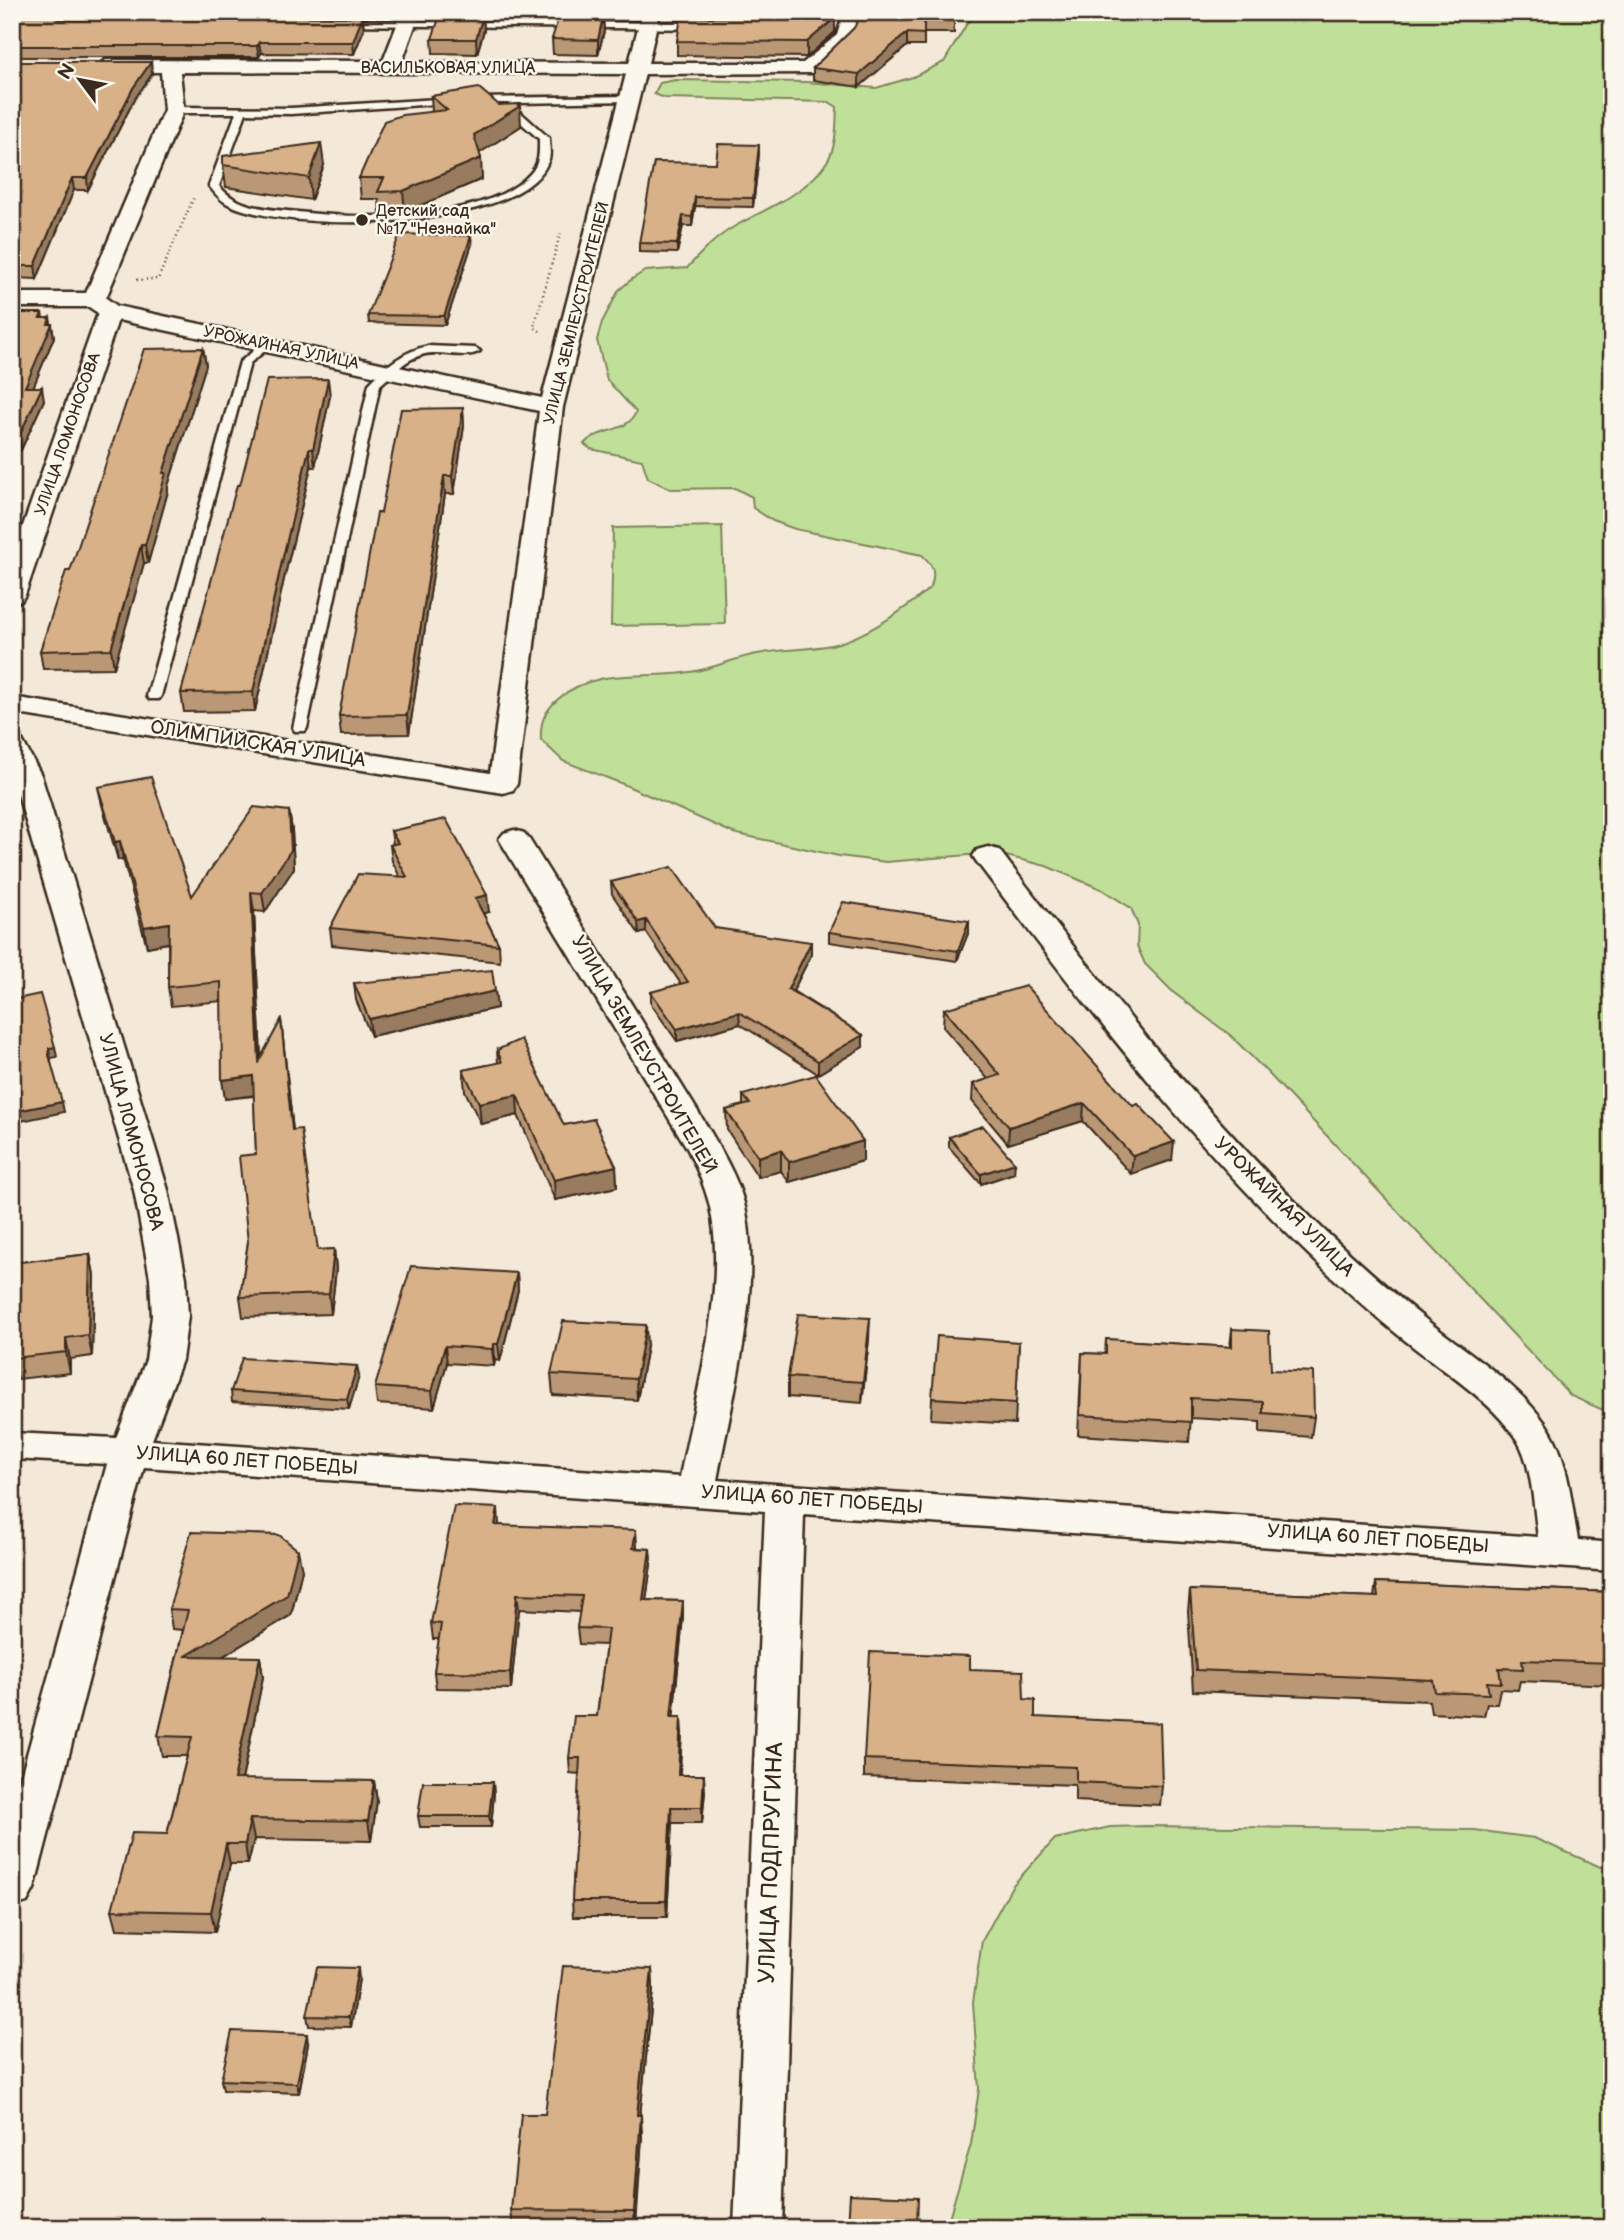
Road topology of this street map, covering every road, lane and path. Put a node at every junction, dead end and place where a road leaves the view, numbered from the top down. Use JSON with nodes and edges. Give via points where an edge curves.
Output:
{"nodes":[{"id":1,"x":525,"y":12,"type":"edge"},
{"id":2,"x":408,"y":18,"type":"edge"},
{"id":3,"x":650,"y":19,"type":"edge"},
{"id":4,"x":847,"y":22,"type":"edge"},
{"id":5,"x":337,"y":23,"type":"edge"},
{"id":6,"x":522,"y":24,"type":"junction"},
{"id":7,"x":716,"y":26,"type":"edge"},
{"id":8,"x":81,"y":66,"type":"edge"},
{"id":9,"x":170,"y":66,"type":"junction"},
{"id":10,"x":390,"y":68,"type":"junction"},
{"id":11,"x":638,"y":69,"type":"junction"},
{"id":12,"x":630,"y":99,"type":"junction"},
{"id":13,"x":512,"y":100,"type":"junction"},
{"id":14,"x":174,"y":110,"type":"junction"},
{"id":15,"x":242,"y":111,"type":"junction"},
{"id":16,"x":195,"y":195,"type":"dead end"},
{"id":17,"x":564,"y":219,"type":"dead end"},
{"id":18,"x":142,"y":280,"type":"dead end"},
{"id":19,"x":12,"y":300,"type":"edge"},
{"id":20,"x":102,"y":306,"type":"junction"},
{"id":21,"x":548,"y":335,"type":"dead end"},
{"id":22,"x":267,"y":345,"type":"junction"},
{"id":23,"x":475,"y":351,"type":"dead end"},
{"id":24,"x":389,"y":371,"type":"junction"},
{"id":25,"x":551,"y":407,"type":"junction"},
{"id":26,"x":12,"y":595,"type":"edge"},
{"id":27,"x":154,"y":696,"type":"dead end"},
{"id":28,"x":12,"y":705,"type":"edge"},
{"id":29,"x":300,"y":728,"type":"dead end"},
{"id":30,"x":12,"y":746,"type":"edge"},
{"id":31,"x":503,"y":784,"type":"joint"},
{"id":32,"x":514,"y":839,"type":"dead end"},
{"id":33,"x":988,"y":856,"type":"dead end"},
{"id":34,"x":12,"y":1447,"type":"edge"},
{"id":35,"x":129,"y":1452,"type":"junction"},
{"id":36,"x":696,"y":1492,"type":"junction"},
{"id":37,"x":785,"y":1498,"type":"junction"},
{"id":38,"x":1560,"y":1552,"type":"junction"},
{"id":39,"x":1612,"y":1558,"type":"edge"},
{"id":40,"x":12,"y":1889,"type":"edge"},
{"id":41,"x":758,"y":2228,"type":"edge"}],
"edges":[{"from":1,"to":6,"type":"lane"},
{"from":2,"to":5,"type":"lane"},
{"from":2,"to":6,"type":"lane"},
{"from":2,"to":10,"type":"street"},
{"from":3,"to":6,"type":"lane"},
{"from":3,"to":7,"type":"lane"},
{"from":3,"to":11,"type":"street","name":"УЛИЦА ЗЕМЛЕУСТРОИТЕЛЕЙ"},
{"from":4,"to":11,"type":"street","name":"ВАСИЛЬКОВАЯ УЛИЦА","via":[[847,36],[804,69]]},
{"from":8,"to":9,"type":"street","name":"ВАСИЛЬКОВАЯ УЛИЦА"},
{"from":9,"to":10,"type":"street","name":"ВАСИЛЬКОВАЯ УЛИЦА"},
{"from":9,"to":14,"type":"street","name":"УЛИЦА ЛОМОНОСОВА"},
{"from":10,"to":11,"type":"street","name":"ВАСИЛЬКОВАЯ УЛИЦА"},
{"from":11,"to":12,"type":"street","name":"УЛИЦА ЗЕМЛЕУСТРОИТЕЛЕЙ"},
{"from":12,"to":13,"type":"lane"},
{"from":12,"to":25,"type":"street","name":"УЛИЦА ЗЕМЛЕУСТРОИТЕЛЕЙ"},
{"from":13,"to":15,"type":"lane"},
{"from":13,"to":15,"type":"lane","via":[[514,112],[544,138],[546,156],[534,175],[484,202],[387,220],[256,209],[228,200],[214,186]]},
{"from":14,"to":15,"type":"lane"},
{"from":14,"to":20,"type":"street","name":"УЛИЦА ЛОМОНОСОВА"},
{"from":16,"to":18,"type":"path","via":[[158,278]]},
{"from":17,"to":21,"type":"path","via":[[534,327]]},
{"from":19,"to":20,"type":"street","name":"УРОЖАЙНАЯ УЛИЦА"},
{"from":20,"to":22,"type":"street","name":"УРОЖАЙНАЯ УЛИЦА"},
{"from":20,"to":26,"type":"street","name":"УЛИЦА ЛОМОНОСОВА"},
{"from":22,"to":24,"type":"street","name":"УРОЖАЙНАЯ УЛИЦА"},
{"from":22,"to":27,"type":"lane","via":[[245,362]]},
{"from":23,"to":24,"type":"lane","via":[[421,350]]},
{"from":24,"to":25,"type":"street","name":"УРОЖАЙНАЯ УЛИЦА"},
{"from":24,"to":29,"type":"lane","via":[[375,384]]},
{"from":25,"to":31,"type":"street","name":"УЛИЦА ЗЕМЛЕУСТРОИТЕЛЕЙ"},
{"from":28,"to":31,"type":"street","name":"ОЛИМПИЙСКАЯ УЛИЦА"},
{"from":30,"to":35,"type":"street","name":"УЛИЦА ЛОМОНОСОВА","via":[[27,775],[151,1190],[168,1278],[170,1316],[163,1360]]},
{"from":32,"to":36,"type":"street","name":"УЛИЦА ЗЕМЛЕУСТРОИТЕЛЕЙ","via":[[596,970],[719,1184],[729,1220],[729,1303]]},
{"from":33,"to":38,"type":"street","name":"УРОЖАЙНАЯ УЛИЦА","via":[[1101,1006],[1205,1128],[1355,1278],[1509,1405],[1535,1437]]},
{"from":34,"to":35,"type":"street","name":"УЛИЦА 60 ЛЕТ ПОБЕДЫ"},
{"from":35,"to":36,"type":"street","name":"УЛИЦА 60 ЛЕТ ПОБЕДЫ"},
{"from":35,"to":40,"type":"street","name":"УЛИЦА ЛОМОНОСОВА"},
{"from":36,"to":37,"type":"street","name":"УЛИЦА 60 ЛЕТ ПОБЕДЫ"},
{"from":37,"to":38,"type":"street","name":"УЛИЦА 60 ЛЕТ ПОБЕДЫ"},
{"from":37,"to":41,"type":"street","name":"УЛИЦА ПОДПРУГИНА"},
{"from":38,"to":39,"type":"street","name":"УЛИЦА 60 ЛЕТ ПОБЕДЫ"}]}
